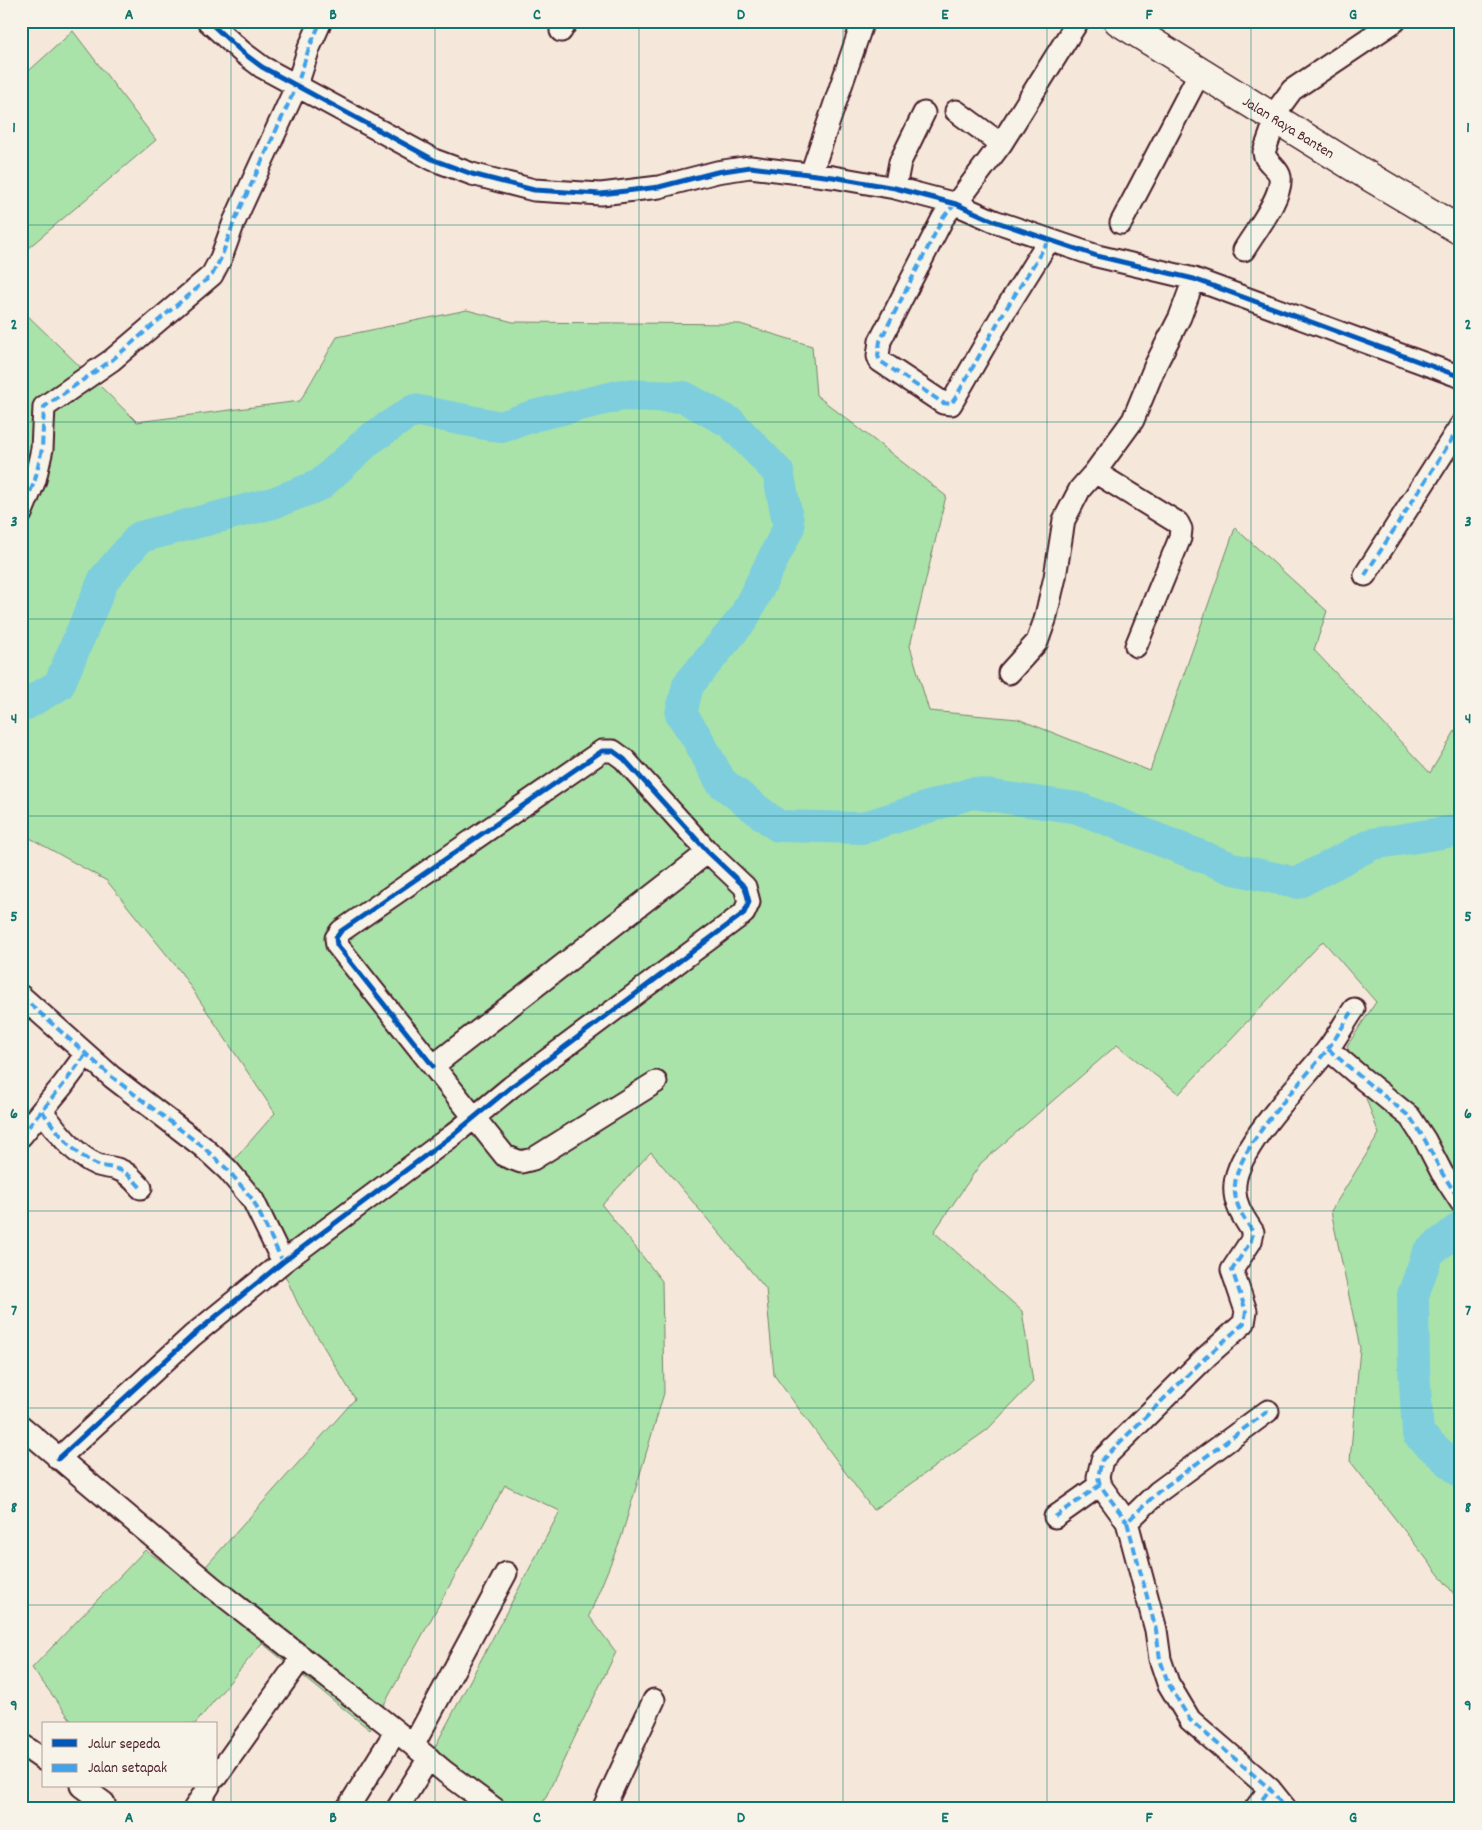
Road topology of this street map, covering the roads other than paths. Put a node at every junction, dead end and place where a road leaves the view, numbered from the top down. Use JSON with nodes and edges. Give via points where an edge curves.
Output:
{"nodes":[{"id":1,"x":208,"y":21,"type":"edge"},
{"id":2,"x":320,"y":21,"type":"edge"},
{"id":3,"x":863,"y":21,"type":"edge"},
{"id":4,"x":1078,"y":21,"type":"edge"},
{"id":5,"x":1118,"y":21,"type":"edge"},
{"id":6,"x":1395,"y":21,"type":"edge"},
{"id":7,"x":1200,"y":72,"type":"junction"},
{"id":8,"x":297,"y":85,"type":"junction"},
{"id":9,"x":956,"y":111,"type":"dead end"},
{"id":10,"x":924,"y":113,"type":"dead end"},
{"id":11,"x":1276,"y":118,"type":"junction"},
{"id":12,"x":1000,"y":144,"type":"junction"},
{"id":13,"x":810,"y":174,"type":"junction"},
{"id":14,"x":895,"y":188,"type":"junction"},
{"id":15,"x":956,"y":204,"type":"junction"},
{"id":16,"x":1121,"y":223,"type":"dead end"},
{"id":17,"x":1461,"y":231,"type":"edge"},
{"id":18,"x":1049,"y":240,"type":"junction"},
{"id":19,"x":1244,"y":250,"type":"dead end"},
{"id":20,"x":1194,"y":279,"type":"junction"},
{"id":21,"x":1461,"y":378,"type":"edge"},
{"id":22,"x":1461,"y":425,"type":"edge"},
{"id":23,"x":1095,"y":472,"type":"junction"},
{"id":24,"x":21,"y":514,"type":"edge"},
{"id":25,"x":1365,"y":575,"type":"dead end"},
{"id":26,"x":1136,"y":646,"type":"dead end"},
{"id":27,"x":1009,"y":673,"type":"dead end"},
{"id":28,"x":708,"y":852,"type":"junction"},
{"id":29,"x":21,"y":996,"type":"edge"},
{"id":30,"x":1354,"y":1009,"type":"dead end"},
{"id":31,"x":1328,"y":1049,"type":"junction"},
{"id":32,"x":86,"y":1054,"type":"junction"},
{"id":33,"x":433,"y":1066,"type":"junction"},
{"id":34,"x":656,"y":1082,"type":"dead end"},
{"id":35,"x":42,"y":1111,"type":"junction"},
{"id":36,"x":474,"y":1118,"type":"junction"},
{"id":37,"x":21,"y":1136,"type":"edge"},
{"id":38,"x":141,"y":1188,"type":"dead end"},
{"id":39,"x":1461,"y":1202,"type":"edge"},
{"id":40,"x":283,"y":1262,"type":"junction"},
{"id":41,"x":1268,"y":1410,"type":"dead end"},
{"id":42,"x":21,"y":1426,"type":"edge"},
{"id":43,"x":58,"y":1459,"type":"junction"},
{"id":44,"x":1100,"y":1484,"type":"junction"},
{"id":45,"x":1055,"y":1517,"type":"dead end"},
{"id":46,"x":1127,"y":1522,"type":"junction"},
{"id":47,"x":506,"y":1573,"type":"dead end"},
{"id":48,"x":302,"y":1657,"type":"junction"},
{"id":49,"x":654,"y":1700,"type":"dead end"},
{"id":50,"x":396,"y":1730,"type":"junction"},
{"id":51,"x":21,"y":1744,"type":"edge"},
{"id":52,"x":421,"y":1751,"type":"junction"},
{"id":53,"x":42,"y":1759,"type":"edge"},
{"id":54,"x":218,"y":1774,"type":"edge"},
{"id":55,"x":84,"y":1788,"type":"edge"},
{"id":56,"x":209,"y":1788,"type":"edge"},
{"id":57,"x":1270,"y":1789,"type":"junction"},
{"id":58,"x":100,"y":1809,"type":"edge"},
{"id":59,"x":194,"y":1809,"type":"edge"},
{"id":60,"x":347,"y":1809,"type":"edge"},
{"id":61,"x":397,"y":1809,"type":"edge"},
{"id":62,"x":495,"y":1809,"type":"edge"},
{"id":63,"x":603,"y":1809,"type":"edge"},
{"id":64,"x":1255,"y":1809,"type":"edge"},
{"id":65,"x":1286,"y":1809,"type":"edge"}],
"edges":[{"from":1,"to":8,"type":"street","via":[[262,67]]},
{"from":2,"to":8,"type":"street"},
{"from":3,"to":13,"type":"street"},
{"from":4,"to":12,"type":"street"},
{"from":5,"to":7,"type":"main road","name":"Jalan Raya Banten"},
{"from":6,"to":11,"type":"street","via":[[1292,90]]},
{"from":7,"to":11,"type":"main road","name":"Jalan Raya Banten"},
{"from":7,"to":16,"type":"street"},
{"from":8,"to":13,"type":"street","via":[[434,160],[534,190],[600,194],[658,187],[750,167]]},
{"from":8,"to":24,"type":"street","via":[[212,275],[112,360],[44,407],[36,480]]},
{"from":9,"to":12,"type":"street"},
{"from":10,"to":14,"type":"street","via":[[903,157]]},
{"from":11,"to":17,"type":"main road","name":"Jalan Raya Banten"},
{"from":11,"to":19,"type":"street","via":[[1264,156],[1279,175],[1280,186]]},
{"from":12,"to":15,"type":"street"},
{"from":13,"to":14,"type":"street"},
{"from":14,"to":15,"type":"street"},
{"from":15,"to":18,"type":"street"},
{"from":15,"to":18,"type":"street","via":[[943,218],[880,341],[878,356],[880,361],[943,403],[951,404],[956,397]]},
{"from":18,"to":20,"type":"street","via":[[1097,256]]},
{"from":20,"to":21,"type":"street"},
{"from":20,"to":23,"type":"street","via":[[1133,420]]},
{"from":22,"to":25,"type":"street"},
{"from":23,"to":26,"type":"street","via":[[1178,523],[1181,529]]},
{"from":23,"to":27,"type":"street","via":[[1080,489],[1064,520],[1054,584],[1037,642]]},
{"from":28,"to":33,"type":"street"},
{"from":28,"to":33,"type":"street","via":[[624,759],[613,751],[602,751],[341,931],[336,938],[337,945]]},
{"from":28,"to":36,"type":"street","via":[[745,887],[749,902],[744,913]]},
{"from":29,"to":32,"type":"street"},
{"from":30,"to":31,"type":"street"},
{"from":31,"to":39,"type":"street","via":[[1410,1117]]},
{"from":31,"to":44,"type":"street","via":[[1276,1110],[1253,1143],[1236,1177],[1239,1211],[1253,1232],[1251,1241],[1232,1270],[1246,1311],[1244,1323],[1102,1460],[1098,1477]]},
{"from":32,"to":35,"type":"street"},
{"from":32,"to":40,"type":"street","via":[[228,1170],[253,1200]]},
{"from":33,"to":36,"type":"street"},
{"from":34,"to":36,"type":"street","via":[[533,1159],[521,1162],[505,1156]]},
{"from":35,"to":37,"type":"street"},
{"from":35,"to":38,"type":"street","via":[[85,1158],[98,1166],[128,1174]]},
{"from":36,"to":40,"type":"street"},
{"from":40,"to":43,"type":"street","via":[[192,1336]]},
{"from":41,"to":46,"type":"street","via":[[1158,1492]]},
{"from":42,"to":43,"type":"street"},
{"from":43,"to":48,"type":"street"},
{"from":44,"to":45,"type":"street"},
{"from":44,"to":46,"type":"street"},
{"from":46,"to":57,"type":"street","via":[[1168,1683],[1190,1720]]},
{"from":47,"to":52,"type":"street"},
{"from":48,"to":50,"type":"street"},
{"from":48,"to":54,"type":"street"},
{"from":49,"to":63,"type":"street"},
{"from":50,"to":52,"type":"street"},
{"from":50,"to":60,"type":"street"},
{"from":51,"to":53,"type":"street"},
{"from":52,"to":61,"type":"street"},
{"from":52,"to":62,"type":"street"},
{"from":55,"to":58,"type":"street","via":[[104,1803]]},
{"from":56,"to":59,"type":"street"},
{"from":57,"to":64,"type":"street"},
{"from":57,"to":65,"type":"street"}]}
